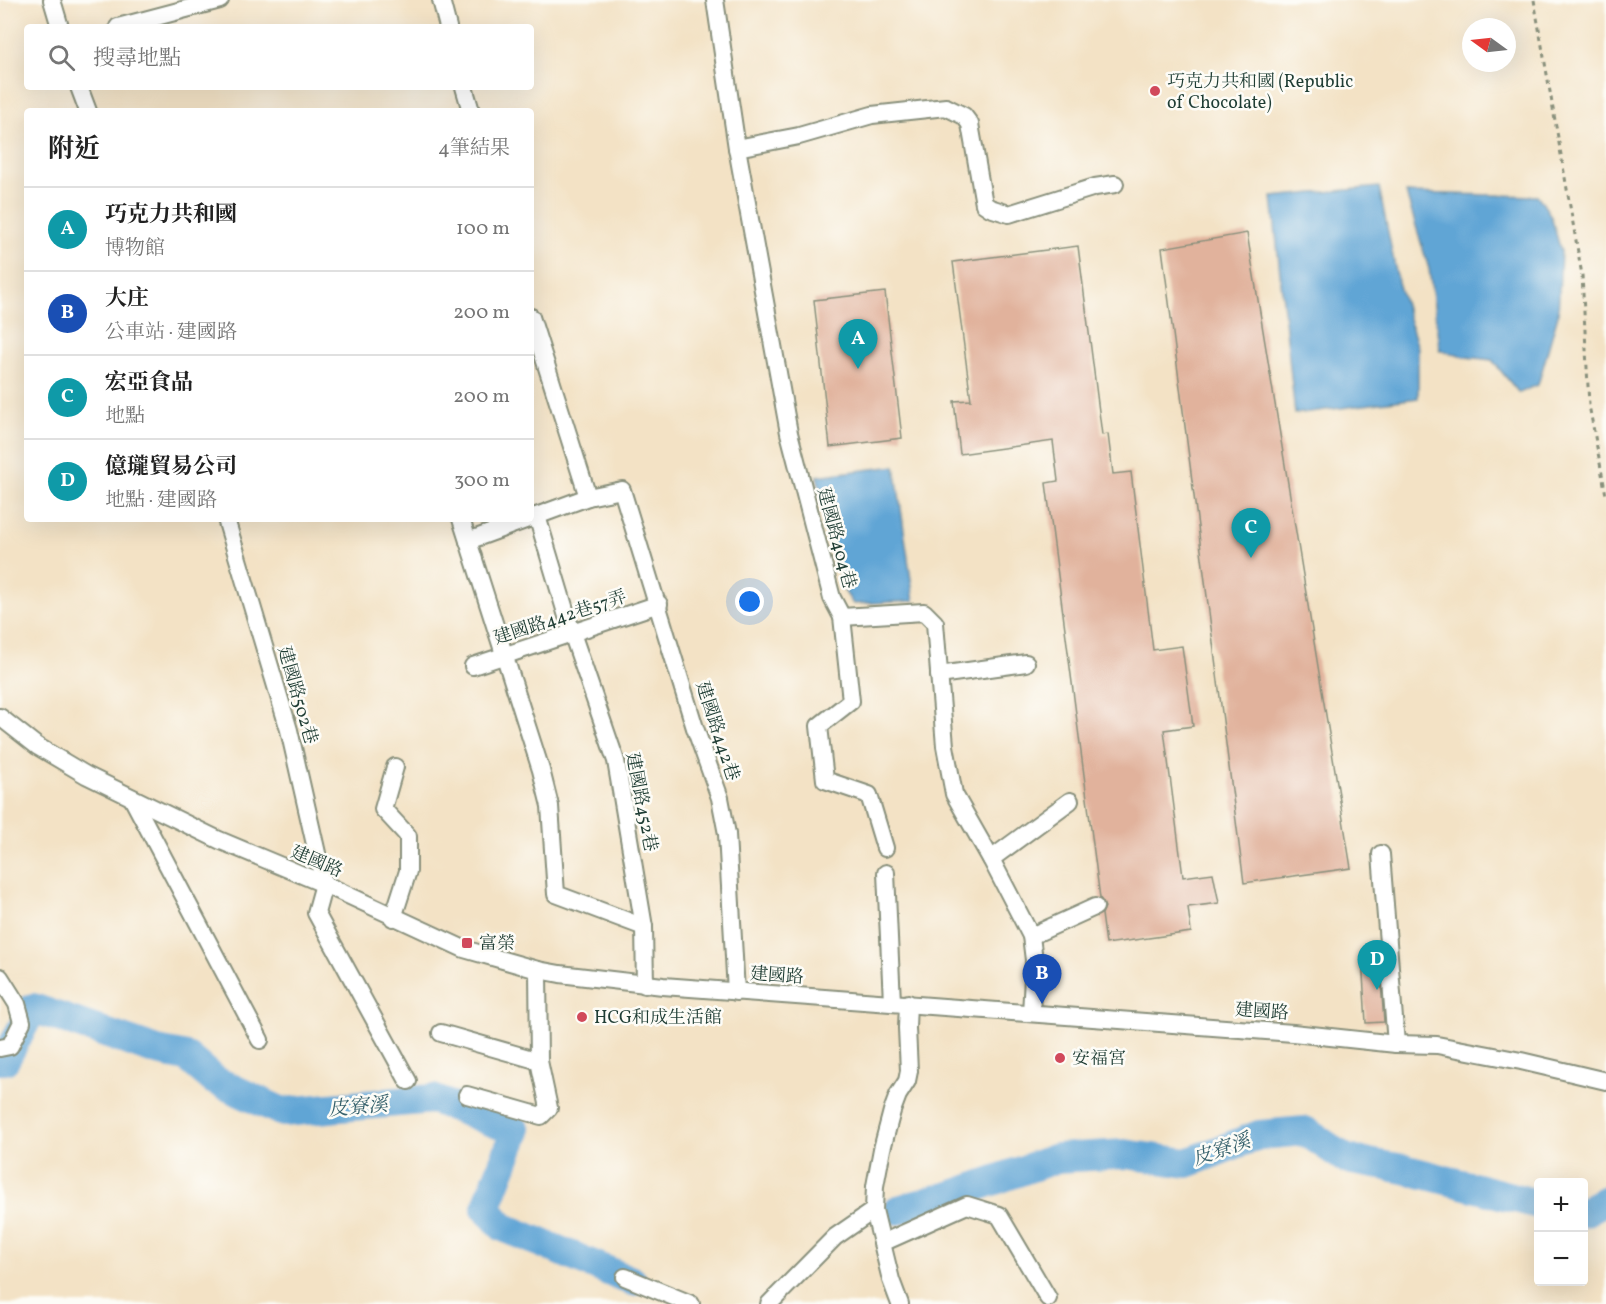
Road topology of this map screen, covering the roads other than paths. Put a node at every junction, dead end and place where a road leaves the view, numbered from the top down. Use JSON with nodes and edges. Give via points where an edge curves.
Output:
{"nodes":[{"id":1,"x":52,"y":0,"type":"edge"},
{"id":2,"x":220,"y":0,"type":"edge"},
{"id":3,"x":441,"y":0,"type":"edge"},
{"id":4,"x":715,"y":0,"type":"edge"},
{"id":5,"x":59,"y":24,"type":"edge"},
{"id":6,"x":129,"y":24,"type":"edge"},
{"id":7,"x":447,"y":24,"type":"edge"},
{"id":8,"x":80,"y":90,"type":"edge"},
{"id":9,"x":465,"y":90,"type":"edge"},
{"id":10,"x":87,"y":108,"type":"edge"},
{"id":11,"x":470,"y":108,"type":"edge"},
{"id":12,"x":737,"y":148,"type":"junction"},
{"id":13,"x":1115,"y":184,"type":"dead end"},
{"id":14,"x":534,"y":326,"type":"edge"},
{"id":15,"x":588,"y":496,"type":"junction"},
{"id":16,"x":534,"y":516,"type":"edge"},
{"id":17,"x":227,"y":522,"type":"edge"},
{"id":18,"x":462,"y":522,"type":"edge"},
{"id":19,"x":518,"y":522,"type":"edge"},
{"id":20,"x":530,"y":522,"type":"edge"},
{"id":21,"x":468,"y":541,"type":"junction"},
{"id":22,"x":659,"y":604,"type":"junction"},
{"id":23,"x":842,"y":617,"type":"junction"},
{"id":24,"x":572,"y":633,"type":"junction"},
{"id":25,"x":504,"y":656,"type":"junction"},
{"id":26,"x":1026,"y":663,"type":"dead end"},
{"id":27,"x":473,"y":666,"type":"dead end"},
{"id":28,"x":939,"y":675,"type":"junction"},
{"id":29,"x":0,"y":717,"type":"edge"},
{"id":30,"x":394,"y":768,"type":"dead end"},
{"id":31,"x":132,"y":798,"type":"junction"},
{"id":32,"x":1070,"y":801,"type":"dead end"},
{"id":33,"x":885,"y":848,"type":"dead end"},
{"id":34,"x":1381,"y":854,"type":"dead end"},
{"id":35,"x":991,"y":859,"type":"junction"},
{"id":36,"x":886,"y":873,"type":"dead end"},
{"id":37,"x":324,"y":884,"type":"junction"},
{"id":38,"x":1095,"y":907,"type":"dead end"},
{"id":39,"x":393,"y":918,"type":"junction"},
{"id":40,"x":644,"y":927,"type":"junction"},
{"id":41,"x":1031,"y":936,"type":"junction"},
{"id":42,"x":538,"y":970,"type":"junction"},
{"id":43,"x":0,"y":977,"type":"edge"},
{"id":44,"x":645,"y":985,"type":"junction"},
{"id":45,"x":736,"y":992,"type":"junction"},
{"id":46,"x":900,"y":1003,"type":"junction"},
{"id":47,"x":1031,"y":1013,"type":"junction"},
{"id":48,"x":441,"y":1033,"type":"dead end"},
{"id":49,"x":260,"y":1040,"type":"dead end"},
{"id":50,"x":1396,"y":1044,"type":"junction"},
{"id":51,"x":0,"y":1048,"type":"edge"},
{"id":52,"x":538,"y":1061,"type":"junction"},
{"id":53,"x":408,"y":1081,"type":"dead end"},
{"id":54,"x":1606,"y":1081,"type":"edge"},
{"id":55,"x":467,"y":1095,"type":"dead end"},
{"id":56,"x":874,"y":1210,"type":"junction"},
{"id":57,"x":882,"y":1243,"type":"junction"},
{"id":58,"x":625,"y":1278,"type":"dead end"},
{"id":59,"x":1048,"y":1298,"type":"dead end"},
{"id":60,"x":691,"y":1304,"type":"edge"},
{"id":61,"x":769,"y":1304,"type":"edge"},
{"id":62,"x":900,"y":1304,"type":"edge"}],
"edges":[{"from":1,"to":5,"type":"street"},
{"from":2,"to":6,"type":"street"},
{"from":3,"to":7,"type":"street"},
{"from":4,"to":12,"type":"street","name":"建國路404巷"},
{"from":8,"to":10,"type":"street"},
{"from":9,"to":11,"type":"street"},
{"from":12,"to":13,"type":"street","via":[[799,136],[872,115],[946,107],[964,116],[970,124],[984,204],[990,208],[1009,214]]},
{"from":12,"to":23,"type":"street","name":"建國路404巷","via":[[789,434],[832,598]]},
{"from":14,"to":15,"type":"street"},
{"from":15,"to":16,"type":"street"},
{"from":15,"to":22,"type":"street","name":"建國路442巷","via":[[622,490]]},
{"from":17,"to":37,"type":"street","name":"建國路502巷","via":[[289,730]]},
{"from":18,"to":21,"type":"street"},
{"from":19,"to":21,"type":"street"},
{"from":20,"to":24,"type":"street","name":"建國路452巷"},
{"from":21,"to":25,"type":"street"},
{"from":22,"to":24,"type":"street","name":"建國路442巷57弄"},
{"from":22,"to":45,"type":"street","name":"建國路442巷","via":[[720,798],[727,834]]},
{"from":23,"to":28,"type":"street","name":"建國路404巷","via":[[924,612],[935,623]]},
{"from":23,"to":33,"type":"street","via":[[851,701],[819,726],[825,780],[869,795]]},
{"from":24,"to":25,"type":"street","name":"建國路442巷57弄"},
{"from":24,"to":40,"type":"street","name":"建國路452巷","via":[[616,761]]},
{"from":25,"to":27,"type":"street","name":"建國路442巷57弄"},
{"from":25,"to":40,"type":"street","via":[[550,806],[556,894]]},
{"from":26,"to":28,"type":"street"},
{"from":28,"to":35,"type":"street","name":"建國路404巷","via":[[954,794]]},
{"from":29,"to":31,"type":"street","name":"建國路","via":[[37,746]]},
{"from":30,"to":39,"type":"street","via":[[383,809],[408,837],[408,871]]},
{"from":31,"to":37,"type":"street","name":"建國路"},
{"from":31,"to":49,"type":"street"},
{"from":32,"to":35,"type":"street"},
{"from":34,"to":50,"type":"street"},
{"from":35,"to":41,"type":"street","name":"建國路404巷"},
{"from":36,"to":46,"type":"street"},
{"from":37,"to":39,"type":"street","name":"建國路"},
{"from":37,"to":53,"type":"street","via":[[316,913]]},
{"from":38,"to":41,"type":"street"},
{"from":39,"to":42,"type":"street","name":"建國路","via":[[464,949]]},
{"from":40,"to":44,"type":"street","name":"建國路452巷"},
{"from":41,"to":47,"type":"street","name":"建國路404巷"},
{"from":42,"to":44,"type":"street","name":"建國路"},
{"from":42,"to":52,"type":"street"},
{"from":43,"to":51,"type":"street","via":[[17,1004],[22,1022],[10,1046]]},
{"from":44,"to":45,"type":"street","name":"建國路"},
{"from":45,"to":46,"type":"street","name":"建國路"},
{"from":46,"to":47,"type":"street","name":"建國路"},
{"from":46,"to":56,"type":"street","via":[[908,1081],[892,1111],[875,1186]]},
{"from":47,"to":50,"type":"street","name":"建國路"},
{"from":48,"to":52,"type":"street"},
{"from":50,"to":54,"type":"street","name":"建國路","via":[[1437,1045]]},
{"from":52,"to":55,"type":"street","via":[[549,1108],[541,1116]]},
{"from":56,"to":57,"type":"street"},
{"from":56,"to":61,"type":"street","via":[[835,1237]]},
{"from":57,"to":59,"type":"street","via":[[967,1205],[999,1215]]},
{"from":57,"to":62,"type":"street"},
{"from":58,"to":60,"type":"street"}]}
